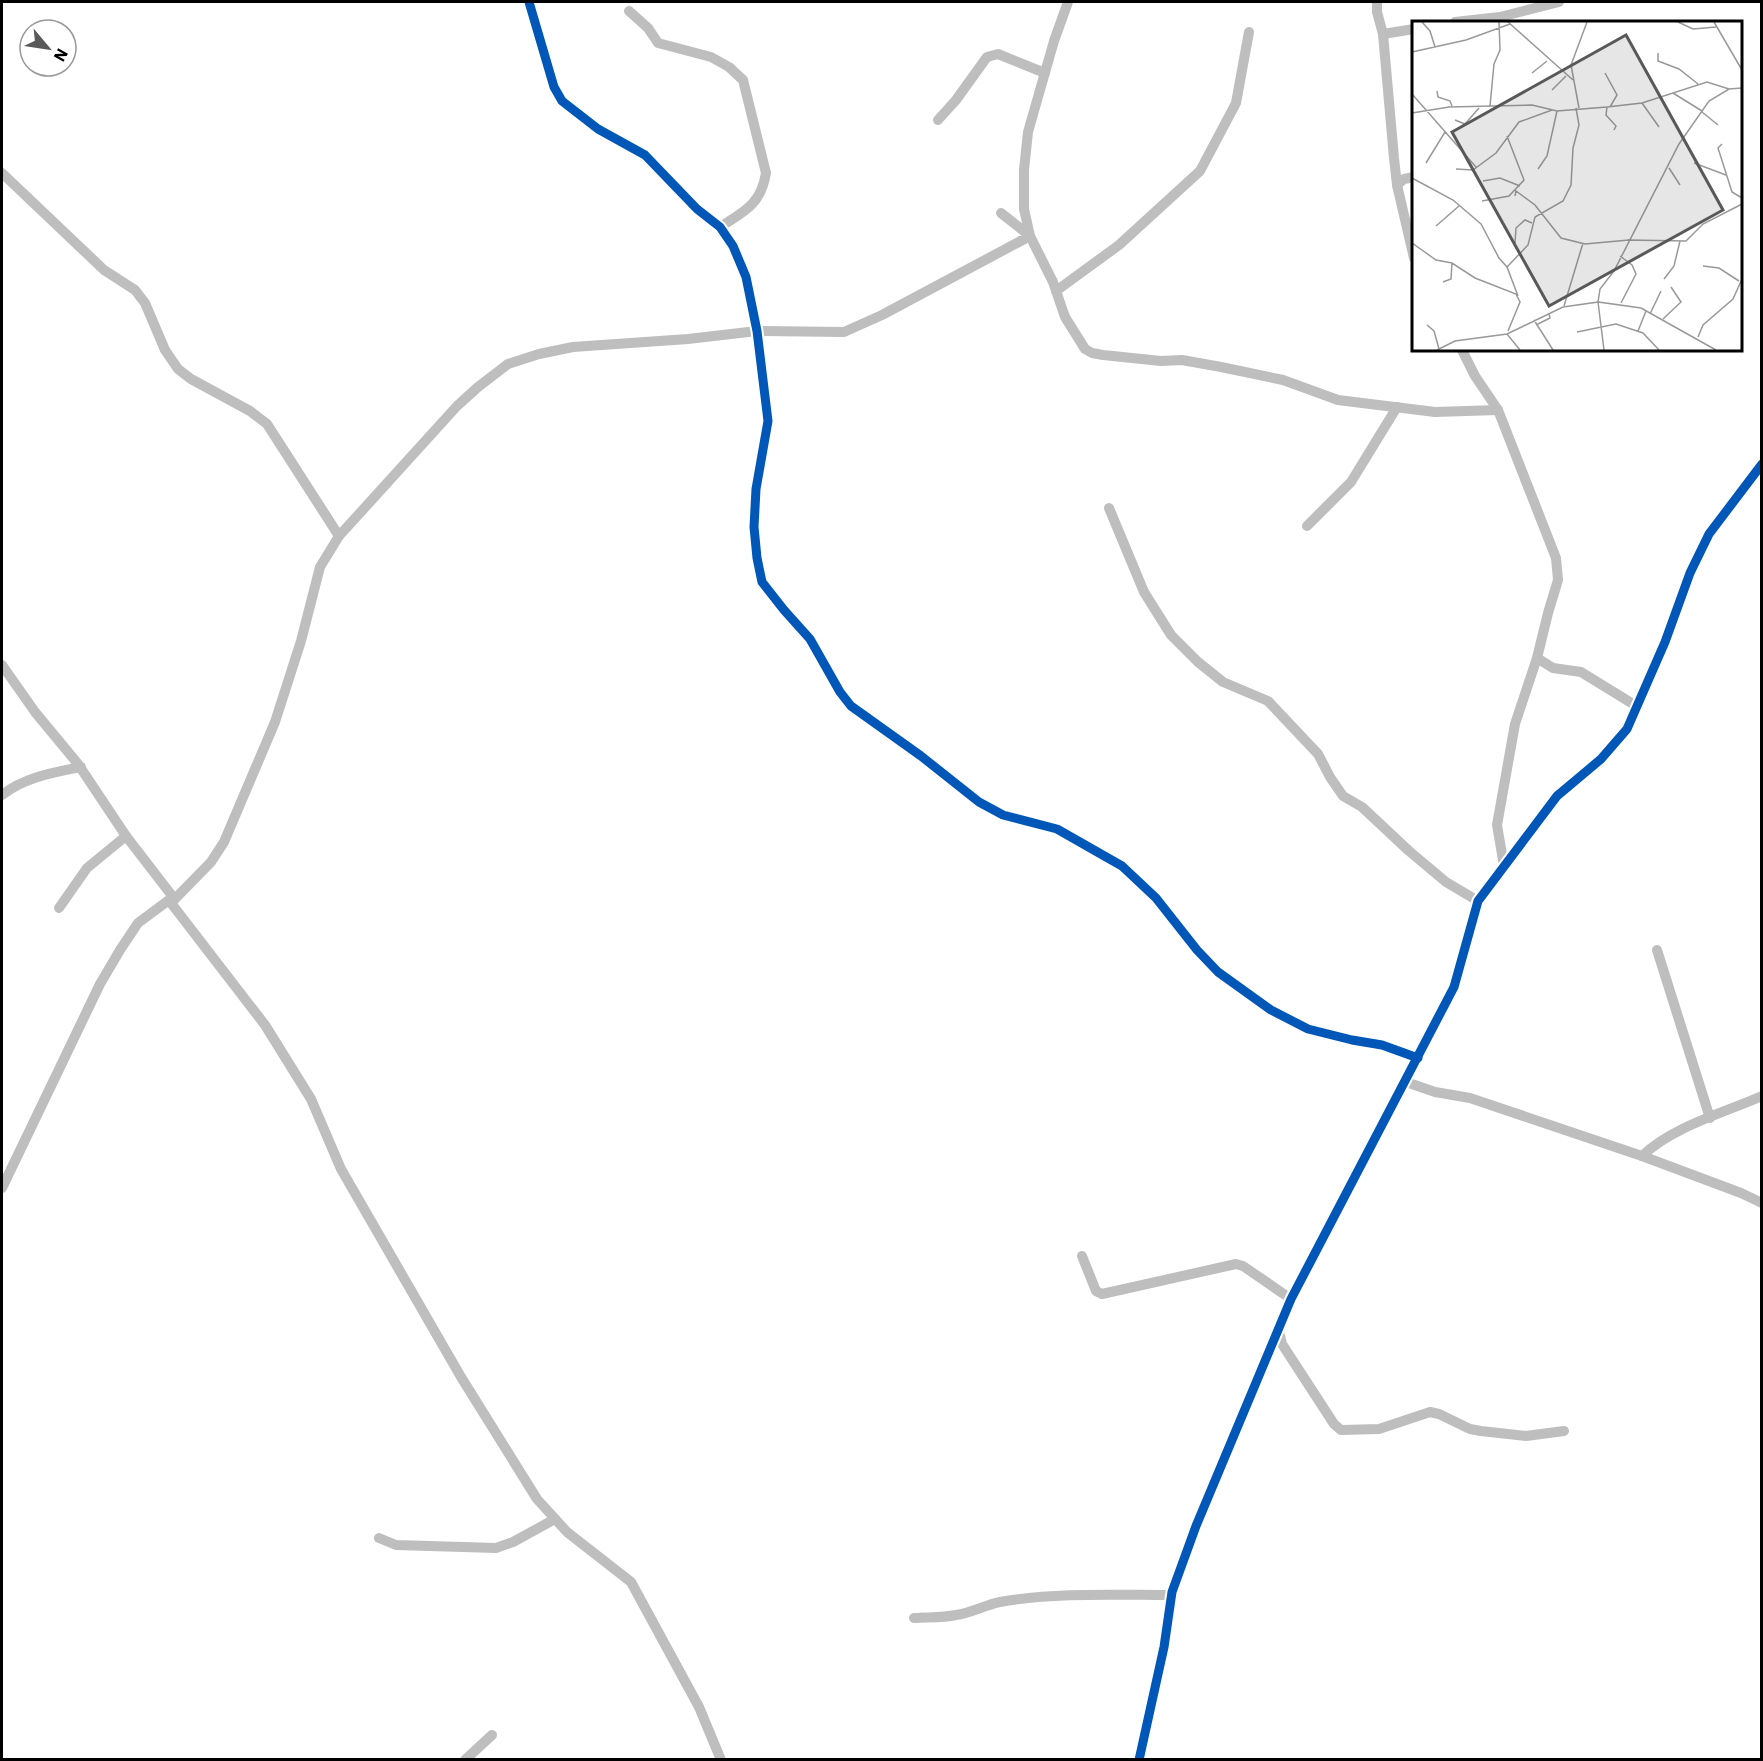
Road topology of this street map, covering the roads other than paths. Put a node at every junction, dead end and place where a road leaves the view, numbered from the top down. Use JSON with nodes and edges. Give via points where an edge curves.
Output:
{"nodes":[{"id":1,"x":529,"y":2,"type":"edge"},
{"id":2,"x":1068,"y":2,"type":"edge"},
{"id":3,"x":1377,"y":2,"type":"edge"},
{"id":4,"x":1559,"y":2,"type":"edge"},
{"id":5,"x":629,"y":11,"type":"dead end"},
{"id":6,"x":1464,"y":21,"type":"edge"},
{"id":7,"x":1412,"y":29,"type":"edge"},
{"id":8,"x":1249,"y":32,"type":"dead end"},
{"id":9,"x":1383,"y":34,"type":"junction"},
{"id":10,"x":1044,"y":73,"type":"junction"},
{"id":11,"x":938,"y":120,"type":"dead end"},
{"id":12,"x":2,"y":173,"type":"edge"},
{"id":13,"x":1412,"y":177,"type":"edge"},
{"id":14,"x":1397,"y":185,"type":"junction"},
{"id":15,"x":1002,"y":213,"type":"dead end"},
{"id":16,"x":720,"y":227,"type":"junction"},
{"id":17,"x":1030,"y":236,"type":"junction"},
{"id":18,"x":1412,"y":253,"type":"edge"},
{"id":19,"x":1056,"y":291,"type":"junction"},
{"id":20,"x":757,"y":331,"type":"junction"},
{"id":21,"x":1462,"y":351,"type":"edge"},
{"id":22,"x":1397,"y":407,"type":"junction"},
{"id":23,"x":1498,"y":410,"type":"junction"},
{"id":24,"x":1761,"y":464,"type":"edge"},
{"id":25,"x":1109,"y":508,"type":"dead end"},
{"id":26,"x":1307,"y":526,"type":"dead end"},
{"id":27,"x":339,"y":536,"type":"junction"},
{"id":28,"x":1537,"y":658,"type":"junction"},
{"id":29,"x":2,"y":664,"type":"edge"},
{"id":30,"x":1638,"y":707,"type":"junction"},
{"id":31,"x":81,"y":767,"type":"junction"},
{"id":32,"x":2,"y":795,"type":"edge"},
{"id":33,"x":126,"y":837,"type":"junction"},
{"id":34,"x":1504,"y":866,"type":"junction"},
{"id":35,"x":172,"y":900,"type":"junction"},
{"id":36,"x":1478,"y":901,"type":"junction"},
{"id":37,"x":59,"y":908,"type":"dead end"},
{"id":38,"x":1658,"y":950,"type":"dead end"},
{"id":39,"x":1418,"y":1058,"type":"junction"},
{"id":40,"x":1406,"y":1082,"type":"junction"},
{"id":41,"x":1761,"y":1096,"type":"edge"},
{"id":42,"x":1710,"y":1118,"type":"junction"},
{"id":43,"x":1642,"y":1156,"type":"junction"},
{"id":44,"x":2,"y":1188,"type":"edge"},
{"id":45,"x":1761,"y":1203,"type":"edge"},
{"id":46,"x":1082,"y":1256,"type":"dead end"},
{"id":47,"x":1291,"y":1299,"type":"junction"},
{"id":48,"x":1278,"y":1332,"type":"junction"},
{"id":49,"x":1564,"y":1431,"type":"dead end"},
{"id":50,"x":555,"y":1518,"type":"junction"},
{"id":51,"x":379,"y":1538,"type":"dead end"},
{"id":52,"x":1171,"y":1595,"type":"junction"},
{"id":53,"x":914,"y":1618,"type":"dead end"},
{"id":54,"x":492,"y":1735,"type":"dead end"},
{"id":55,"x":465,"y":1760,"type":"edge"},
{"id":56,"x":721,"y":1760,"type":"edge"},
{"id":57,"x":1139,"y":1760,"type":"edge"}],
"edges":[{"from":1,"to":16,"type":"street","via":[[554,87],[562,101],[598,129],[645,155]]},
{"from":2,"to":10,"type":"street"},
{"from":3,"to":9,"type":"street"},
{"from":4,"to":6,"type":"street","via":[[1500,17]]},
{"from":5,"to":16,"type":"street","via":[[658,43],[711,57],[743,80],[765,180],[751,206]]},
{"from":7,"to":9,"type":"street"},
{"from":8,"to":19,"type":"street","via":[[1236,103],[1200,171],[1119,245]]},
{"from":9,"to":14,"type":"street"},
{"from":10,"to":11,"type":"street","via":[[998,54],[987,57]]},
{"from":10,"to":17,"type":"street","via":[[1028,132],[1024,170],[1024,209]]},
{"from":12,"to":27,"type":"street","via":[[104,270],[135,290],[178,369],[267,424]]},
{"from":13,"to":14,"type":"street"},
{"from":14,"to":18,"type":"street"},
{"from":15,"to":17,"type":"street"},
{"from":16,"to":20,"type":"street","via":[[746,277]]},
{"from":17,"to":19,"type":"street"},
{"from":17,"to":20,"type":"street","via":[[844,332]]},
{"from":19,"to":22,"type":"street","via":[[1073,332],[1092,353],[1182,360],[1283,380],[1338,400]]},
{"from":20,"to":27,"type":"street","via":[[573,347],[508,364],[457,406]]},
{"from":20,"to":39,"type":"street","via":[[768,421],[754,527],[762,582],[810,639],[850,706],[979,802],[1003,815],[1058,830],[1122,866],[1156,898],[1218,972],[1271,1010],[1308,1029],[1382,1045]]},
{"from":21,"to":23,"type":"street"},
{"from":22,"to":23,"type":"street","via":[[1435,412]]},
{"from":22,"to":26,"type":"street","via":[[1351,482]]},
{"from":23,"to":28,"type":"street","via":[[1556,558],[1558,580]]},
{"from":24,"to":30,"type":"street","via":[[1709,534]]},
{"from":25,"to":36,"type":"street","via":[[1144,592],[1171,635],[1223,682],[1268,701],[1318,753],[1343,796],[1362,807],[1446,882]]},
{"from":27,"to":35,"type":"street","via":[[320,567],[275,722],[224,843],[211,862]]},
{"from":28,"to":30,"type":"street","via":[[1553,668],[1581,672]]},
{"from":28,"to":34,"type":"street","via":[[1515,724],[1497,825]]},
{"from":29,"to":31,"type":"street","via":[[35,712]]},
{"from":30,"to":34,"type":"street","via":[[1627,729],[1601,759],[1557,796]]},
{"from":31,"to":32,"type":"street","via":[[29,779]]},
{"from":31,"to":33,"type":"street"},
{"from":33,"to":35,"type":"street"},
{"from":33,"to":37,"type":"street","via":[[87,868]]},
{"from":34,"to":36,"type":"street"},
{"from":35,"to":44,"type":"street","via":[[138,923],[120,950]]},
{"from":35,"to":50,"type":"street","via":[[265,1025],[305,1090],[341,1169],[421,1308],[537,1499]]},
{"from":36,"to":39,"type":"street","via":[[1454,987]]},
{"from":38,"to":42,"type":"street"},
{"from":39,"to":40,"type":"street"},
{"from":40,"to":43,"type":"street","via":[[1470,1098]]},
{"from":40,"to":47,"type":"street"},
{"from":41,"to":42,"type":"street"},
{"from":42,"to":43,"type":"street","via":[[1676,1132]]},
{"from":43,"to":45,"type":"street"},
{"from":46,"to":47,"type":"street","via":[[1096,1291],[1102,1294],[1236,1264]]},
{"from":47,"to":48,"type":"street"},
{"from":48,"to":49,"type":"street","via":[[1282,1344],[1341,1430],[1378,1429],[1430,1412],[1481,1431],[1526,1436]]},
{"from":48,"to":52,"type":"street"},
{"from":50,"to":51,"type":"street","via":[[496,1548],[396,1545]]},
{"from":50,"to":56,"type":"street","via":[[631,1582],[699,1707]]},
{"from":52,"to":53,"type":"street","via":[[1027,1599],[957,1615]]},
{"from":52,"to":57,"type":"street","via":[[1164,1647]]},
{"from":54,"to":55,"type":"street"}]}
